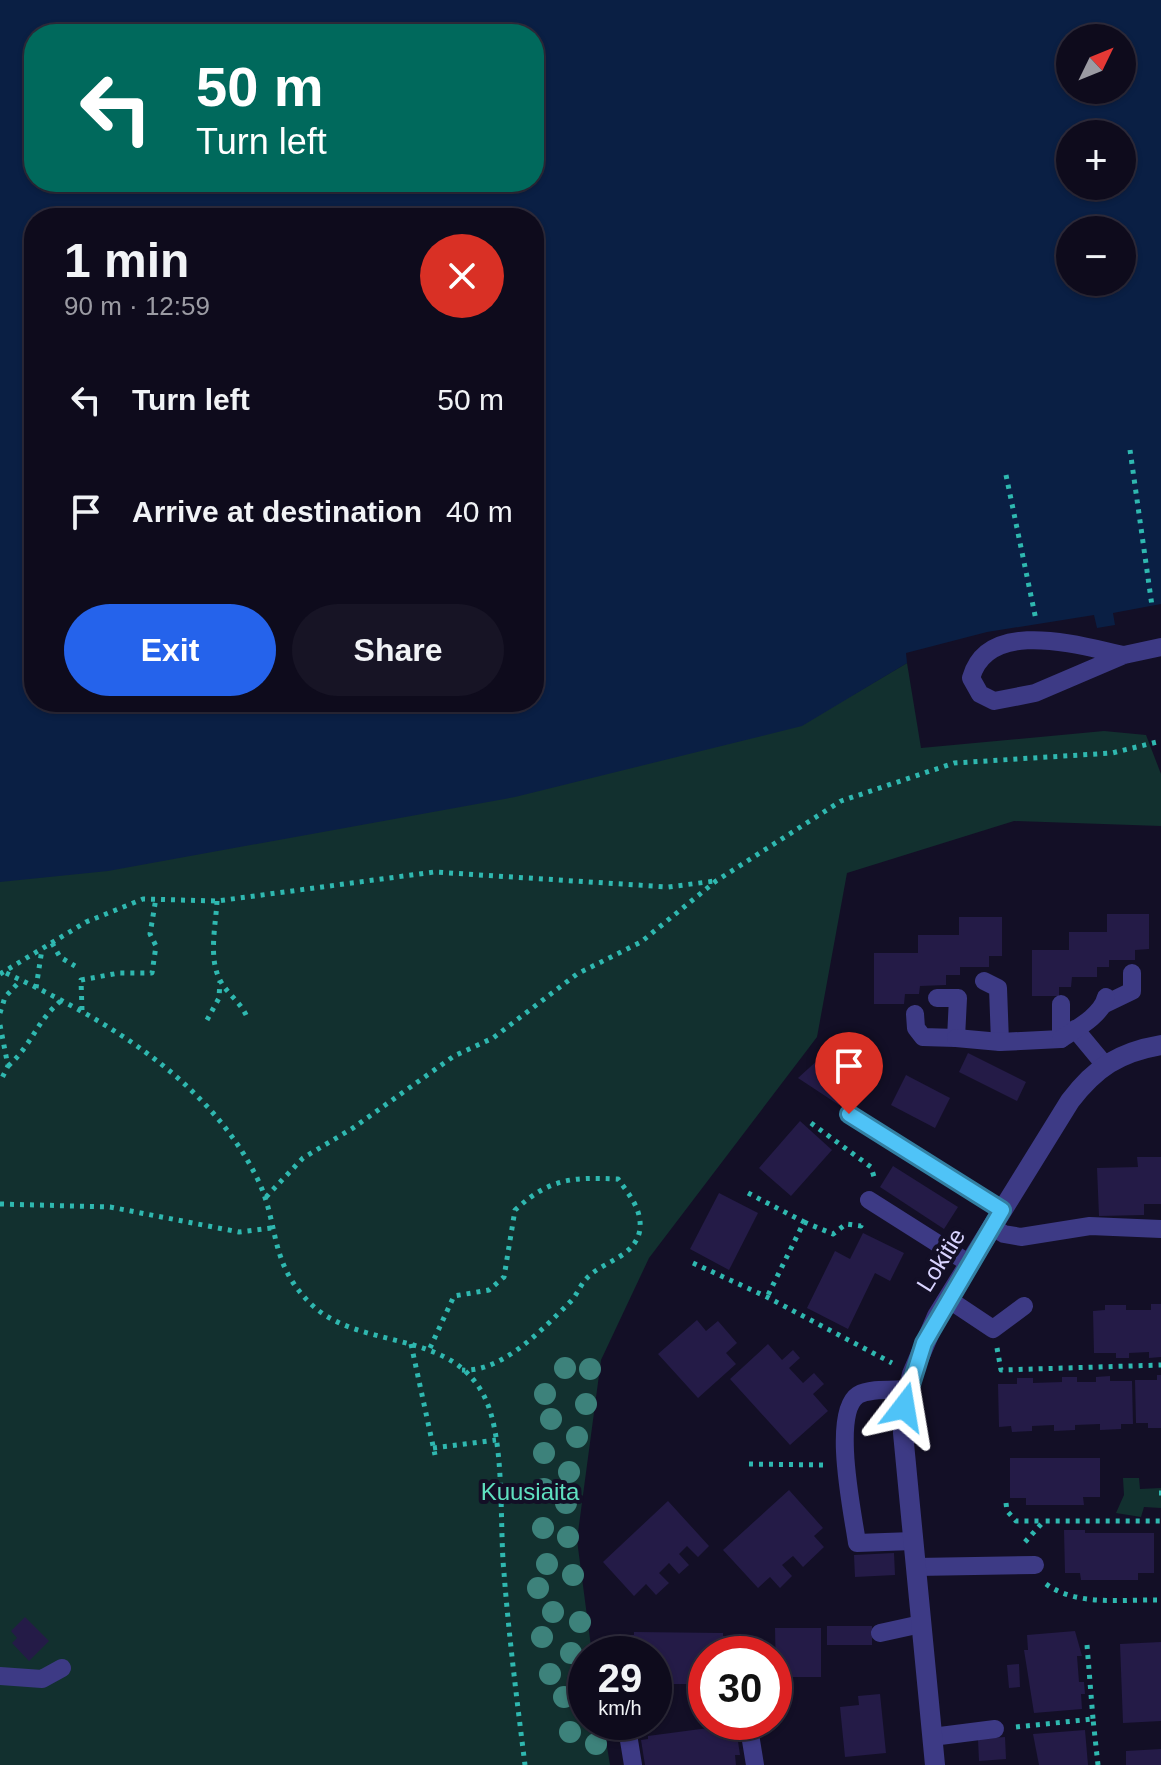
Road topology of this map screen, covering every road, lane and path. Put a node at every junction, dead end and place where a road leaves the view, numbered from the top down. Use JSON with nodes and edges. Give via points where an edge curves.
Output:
{"nodes":[{"id":1,"x":1130,"y":450,"type":"dead end"},
{"id":2,"x":1006,"y":475,"type":"dead end"},
{"id":3,"x":1152,"y":606,"type":"dead end"},
{"id":4,"x":1037,"y":625,"type":"dead end"},
{"id":5,"x":1161,"y":647,"type":"edge"},
{"id":6,"x":1124,"y":655,"type":"junction"},
{"id":7,"x":1161,"y":741,"type":"edge"},
{"id":8,"x":716,"y":881,"type":"junction"},
{"id":9,"x":156,"y":898,"type":"junction"},
{"id":10,"x":217,"y":901,"type":"junction"},
{"id":11,"x":52,"y":943,"type":"junction"},
{"id":12,"x":42,"y":949,"type":"junction"},
{"id":13,"x":75,"y":966,"type":"dead end"},
{"id":14,"x":3,"y":973,"type":"edge"},
{"id":15,"x":1132,"y":973,"type":"dead end"},
{"id":16,"x":21,"y":980,"type":"junction"},
{"id":17,"x":220,"y":980,"type":"junction"},
{"id":18,"x":984,"y":981,"type":"dead end"},
{"id":19,"x":36,"y":988,"type":"junction"},
{"id":20,"x":937,"y":998,"type":"dead end"},
{"id":21,"x":62,"y":1000,"type":"junction"},
{"id":22,"x":1061,"y":1004,"type":"dead end"},
{"id":23,"x":1,"y":1008,"type":"edge"},
{"id":24,"x":82,"y":1010,"type":"junction"},
{"id":25,"x":915,"y":1014,"type":"dead end"},
{"id":26,"x":247,"y":1017,"type":"dead end"},
{"id":27,"x":207,"y":1020,"type":"dead end"},
{"id":28,"x":0,"y":1025,"type":"edge"},
{"id":29,"x":1068,"y":1034,"type":"junction"},
{"id":30,"x":956,"y":1038,"type":"junction"},
{"id":31,"x":1000,"y":1042,"type":"junction"},
{"id":32,"x":1161,"y":1045,"type":"edge"},
{"id":33,"x":1104,"y":1064,"type":"junction"},
{"id":34,"x":8,"y":1066,"type":"junction"},
{"id":35,"x":2,"y":1078,"type":"dead end"},
{"id":36,"x":849,"y":1114,"type":"dead end"},
{"id":37,"x":748,"y":1193,"type":"dead end"},
{"id":38,"x":266,"y":1197,"type":"junction"},
{"id":39,"x":869,"y":1200,"type":"dead end"},
{"id":40,"x":0,"y":1204,"type":"edge"},
{"id":41,"x":997,"y":1219,"type":"junction"},
{"id":42,"x":271,"y":1228,"type":"junction"},
{"id":43,"x":1161,"y":1229,"type":"edge"},
{"id":44,"x":693,"y":1263,"type":"dead end"},
{"id":45,"x":970,"y":1264,"type":"junction"},
{"id":46,"x":767,"y":1297,"type":"junction"},
{"id":47,"x":948,"y":1299,"type":"junction"},
{"id":48,"x":1024,"y":1306,"type":"dead end"},
{"id":49,"x":993,"y":1329,"type":"junction"},
{"id":50,"x":411,"y":1344,"type":"junction"},
{"id":51,"x":430,"y":1348,"type":"junction"},
{"id":52,"x":1161,"y":1365,"type":"edge"},
{"id":53,"x":460,"y":1369,"type":"junction"},
{"id":54,"x":910,"y":1381,"type":"junction"},
{"id":55,"x":496,"y":1440,"type":"junction"},
{"id":56,"x":749,"y":1464,"type":"dead end"},
{"id":57,"x":846,"y":1465,"type":"junction"},
{"id":58,"x":1006,"y":1503,"type":"dead end"},
{"id":59,"x":1044,"y":1521,"type":"junction"},
{"id":60,"x":1161,"y":1521,"type":"edge"},
{"id":61,"x":913,"y":1541,"type":"junction"},
{"id":62,"x":1029,"y":1565,"type":"junction"},
{"id":63,"x":916,"y":1567,"type":"junction"},
{"id":64,"x":1161,"y":1600,"type":"edge"},
{"id":65,"x":921,"y":1624,"type":"junction"},
{"id":66,"x":880,"y":1633,"type":"dead end"},
{"id":67,"x":1087,"y":1645,"type":"dead end"},
{"id":68,"x":62,"y":1668,"type":"dead end"},
{"id":69,"x":0,"y":1676,"type":"edge"},
{"id":70,"x":1093,"y":1719,"type":"junction"},
{"id":71,"x":995,"y":1729,"type":"joint"},
{"id":72,"x":932,"y":1737,"type":"junction"},
{"id":73,"x":629,"y":1740,"type":"edge"},
{"id":74,"x":751,"y":1740,"type":"edge"},
{"id":75,"x":525,"y":1765,"type":"edge"},
{"id":76,"x":633,"y":1765,"type":"edge"},
{"id":77,"x":755,"y":1765,"type":"edge"},
{"id":78,"x":935,"y":1765,"type":"edge"},
{"id":79,"x":1098,"y":1765,"type":"edge"}],
"edges":[{"from":1,"to":3,"type":"path"},
{"from":2,"to":4,"type":"path"},
{"from":5,"to":6,"type":"lane"},
{"from":6,"to":6,"type":"lane","via":[[1035,693],[994,701],[980,694],[971,678],[987,650],[1007,644],[1073,644]]},
{"from":7,"to":8,"type":"path","via":[[1112,753],[954,763],[841,801]]},
{"from":8,"to":10,"type":"path","via":[[668,887],[434,872]]},
{"from":8,"to":38,"type":"path","via":[[641,942],[577,974],[493,1038],[454,1056],[303,1158]]},
{"from":9,"to":10,"type":"path"},
{"from":9,"to":11,"type":"path","via":[[86,922]]},
{"from":9,"to":24,"type":"path","via":[[150,934],[156,946],[152,973],[81,980]]},
{"from":10,"to":17,"type":"path","via":[[214,960]]},
{"from":11,"to":12,"type":"path"},
{"from":11,"to":13,"type":"path","via":[[60,957]]},
{"from":12,"to":14,"type":"path"},
{"from":12,"to":19,"type":"path"},
{"from":14,"to":16,"type":"path"},
{"from":15,"to":29,"type":"lane","via":[[1132,991],[1106,1001]]},
{"from":16,"to":19,"type":"path"},
{"from":16,"to":23,"type":"path"},
{"from":17,"to":26,"type":"path","via":[[240,1000]]},
{"from":17,"to":27,"type":"path","via":[[219,998]]},
{"from":18,"to":31,"type":"lane","via":[[998,988]]},
{"from":19,"to":21,"type":"path"},
{"from":20,"to":30,"type":"lane","via":[[958,998]]},
{"from":21,"to":24,"type":"path"},
{"from":21,"to":34,"type":"path","via":[[42,1016],[21,1054]]},
{"from":22,"to":29,"type":"lane"},
{"from":24,"to":38,"type":"path","via":[[124,1035],[200,1100],[245,1157]]},
{"from":25,"to":30,"type":"lane","via":[[923,1037]]},
{"from":28,"to":34,"type":"path"},
{"from":29,"to":31,"type":"lane"},
{"from":29,"to":33,"type":"lane"},
{"from":30,"to":31,"type":"lane"},
{"from":32,"to":33,"type":"street","name":"Lokitie","via":[[1121,1054]]},
{"from":33,"to":41,"type":"street","name":"Lokitie","via":[[1070,1101]]},
{"from":34,"to":35,"type":"path"},
{"from":36,"to":41,"type":"lane"},
{"from":37,"to":46,"type":"path","via":[[804,1222]]},
{"from":38,"to":42,"type":"path"},
{"from":39,"to":45,"type":"lane"},
{"from":40,"to":42,"type":"path","via":[[110,1207],[239,1232]]},
{"from":41,"to":43,"type":"lane","via":[[1004,1234],[1021,1237],[1090,1226]]},
{"from":41,"to":45,"type":"street","name":"Lokitie"},
{"from":42,"to":50,"type":"path","via":[[290,1278],[330,1321]]},
{"from":44,"to":46,"type":"path"},
{"from":45,"to":47,"type":"street","name":"Lokitie"},
{"from":46,"to":54,"type":"path"},
{"from":47,"to":49,"type":"lane"},
{"from":47,"to":54,"type":"street","name":"Lokitie"},
{"from":48,"to":49,"type":"lane"},
{"from":49,"to":52,"type":"path","via":[[1001,1370]]},
{"from":50,"to":51,"type":"path"},
{"from":50,"to":55,"type":"path","via":[[434,1452]]},
{"from":51,"to":53,"type":"path"},
{"from":51,"to":53,"type":"path","via":[[454,1296],[489,1290],[504,1277],[515,1210],[548,1185],[577,1177],[618,1179],[635,1203],[640,1232],[624,1255],[588,1276],[570,1303],[489,1368]]},
{"from":53,"to":55,"type":"path","via":[[483,1392]]},
{"from":54,"to":57,"type":"lane","via":[[860,1393],[850,1403]]},
{"from":54,"to":61,"type":"street","name":"Lokitie","via":[[903,1433]]},
{"from":55,"to":75,"type":"path","via":[[503,1571]]},
{"from":56,"to":57,"type":"path"},
{"from":57,"to":61,"type":"lane","via":[[857,1543]]},
{"from":58,"to":59,"type":"path","via":[[1016,1521]]},
{"from":59,"to":60,"type":"path"},
{"from":59,"to":62,"type":"path","via":[[1025,1541]]},
{"from":61,"to":63,"type":"street","name":"Lokitie"},
{"from":62,"to":63,"type":"lane"},
{"from":62,"to":64,"type":"path","via":[[1061,1595]]},
{"from":63,"to":65,"type":"street","name":"Lokitie"},
{"from":65,"to":66,"type":"lane"},
{"from":65,"to":72,"type":"street","name":"Lokitie"},
{"from":67,"to":70,"type":"path"},
{"from":68,"to":69,"type":"lane","via":[[42,1679]]},
{"from":70,"to":71,"type":"path"},
{"from":70,"to":79,"type":"path"},
{"from":71,"to":72,"type":"lane"},
{"from":72,"to":78,"type":"street","name":"Lokitie"},
{"from":73,"to":76,"type":"lane"},
{"from":74,"to":77,"type":"lane"}]}
